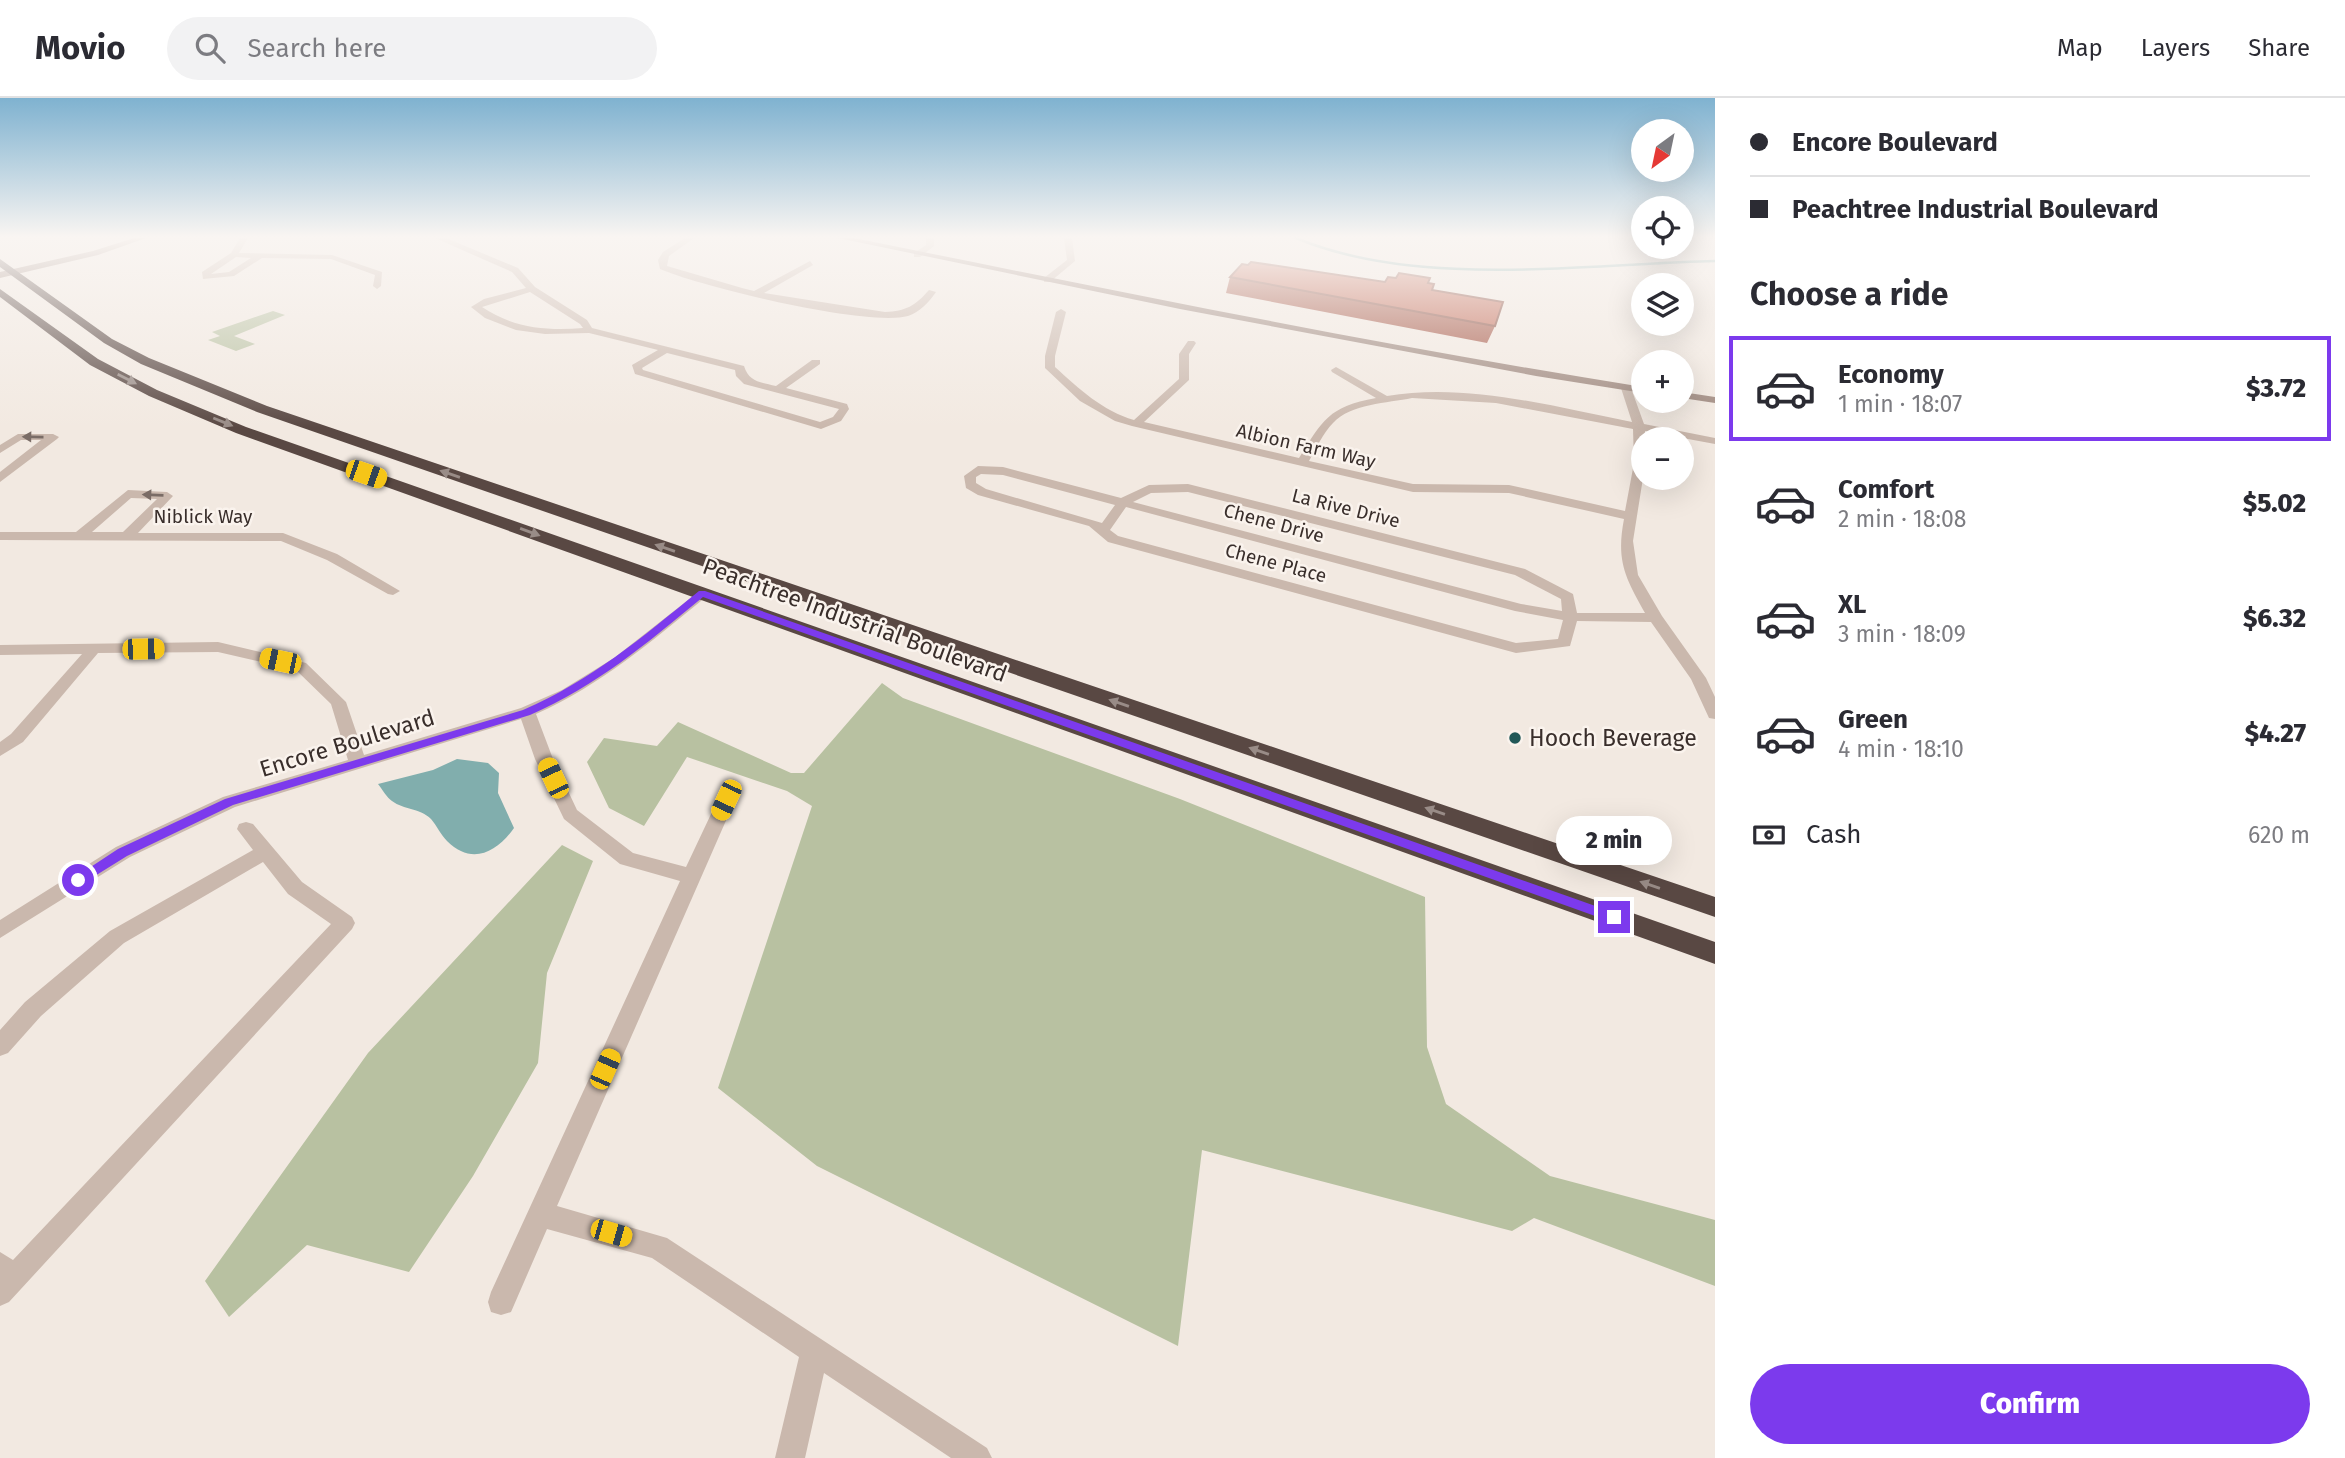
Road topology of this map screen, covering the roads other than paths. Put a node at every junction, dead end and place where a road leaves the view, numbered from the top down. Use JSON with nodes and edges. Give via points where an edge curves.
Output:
{"nodes":[{"id":1,"x":13,"y":301,"type":"edge"},
{"id":2,"x":54,"y":301,"type":"edge"},
{"id":3,"x":485,"y":301,"type":"edge"},
{"id":4,"x":551,"y":301,"type":"edge"},
{"id":5,"x":798,"y":301,"type":"edge"},
{"id":6,"x":924,"y":301,"type":"edge"},
{"id":7,"x":1163,"y":301,"type":"edge"},
{"id":8,"x":1061,"y":312,"type":"dead end"},
{"id":9,"x":589,"y":330,"type":"junction"},
{"id":10,"x":1191,"y":343,"type":"dead end"},
{"id":11,"x":665,"y":350,"type":"junction"},
{"id":12,"x":816,"y":362,"type":"dead end"},
{"id":13,"x":1336,"y":370,"type":"dead end"},
{"id":14,"x":1626,"y":388,"type":"junction"},
{"id":15,"x":1631,"y":389,"type":"edge"},
{"id":16,"x":776,"y":391,"type":"junction"},
{"id":17,"x":1694,"y":397,"type":"edge"},
{"id":18,"x":1386,"y":400,"type":"junction"},
{"id":19,"x":1715,"y":400,"type":"edge"},
{"id":20,"x":1136,"y":424,"type":"junction"},
{"id":21,"x":1639,"y":427,"type":"joint"},
{"id":22,"x":1694,"y":437,"type":"edge"},
{"id":23,"x":1715,"y":441,"type":"edge"},
{"id":24,"x":0,"y":450,"type":"edge"},
{"id":25,"x":1301,"y":464,"type":"junction"},
{"id":26,"x":970,"y":476,"type":"joint"},
{"id":27,"x":0,"y":478,"type":"edge"},
{"id":28,"x":1634,"y":490,"type":"edge"},
{"id":29,"x":1122,"y":502,"type":"junction"},
{"id":30,"x":1629,"y":516,"type":"junction"},
{"id":31,"x":1103,"y":531,"type":"junction"},
{"id":32,"x":81,"y":535,"type":"junction"},
{"id":33,"x":128,"y":535,"type":"junction"},
{"id":34,"x":0,"y":536,"type":"edge"},
{"id":35,"x":393,"y":590,"type":"dead end"},
{"id":36,"x":702,"y":593,"type":"junction"},
{"id":37,"x":1655,"y":617,"type":"junction"},
{"id":38,"x":1570,"y":619,"type":"junction"},
{"id":39,"x":0,"y":650,"type":"edge"},
{"id":40,"x":93,"y":650,"type":"junction"},
{"id":41,"x":527,"y":712,"type":"junction"},
{"id":42,"x":1715,"y":714,"type":"edge"},
{"id":43,"x":0,"y":750,"type":"edge"},
{"id":44,"x":358,"y":763,"type":"junction"},
{"id":45,"x":726,"y":800,"type":"dead end"},
{"id":46,"x":246,"y":829,"type":"dead end"},
{"id":47,"x":265,"y":852,"type":"junction"},
{"id":48,"x":691,"y":876,"type":"junction"},
{"id":49,"x":1715,"y":907,"type":"edge"},
{"id":50,"x":0,"y":930,"type":"edge"},
{"id":51,"x":1715,"y":953,"type":"edge"},
{"id":52,"x":0,"y":1046,"type":"edge"},
{"id":53,"x":540,"y":1214,"type":"junction"},
{"id":54,"x":4,"y":1280,"type":"edge"},
{"id":55,"x":501,"y":1302,"type":"dead end"},
{"id":56,"x":816,"y":1350,"type":"junction"},
{"id":57,"x":790,"y":1458,"type":"edge"},
{"id":58,"x":977,"y":1458,"type":"edge"}],
"edges":[{"from":1,"to":36,"type":"highway","name":"Peachtree Industrial Boulevard","one_way":true,"via":[[88,358],[184,406]]},
{"from":49,"to":2,"type":"highway","name":"Peachtree Industrial Boulevard","one_way":true,"via":[[251,405],[145,361]]},
{"from":3,"to":9,"type":"street","via":[[476,307],[513,327]]},
{"from":4,"to":9,"type":"street"},
{"from":5,"to":6,"type":"street","via":[[891,316],[907,314]]},
{"from":7,"to":14,"type":"street"},
{"from":8,"to":20,"type":"street","name":"Albion Farm Way","via":[[1050,368],[1084,399]]},
{"from":9,"to":11,"type":"street"},
{"from":10,"to":20,"type":"street","via":[[1184,354],[1184,380]]},
{"from":11,"to":16,"type":"street","via":[[740,368],[748,382]]},
{"from":11,"to":16,"type":"street","via":[[636,367],[639,372],[821,426],[837,419],[844,408]]},
{"from":12,"to":16,"type":"street"},
{"from":13,"to":18,"type":"street"},
{"from":14,"to":15,"type":"street"},
{"from":14,"to":21,"type":"street"},
{"from":17,"to":19,"type":"street"},
{"from":18,"to":21,"type":"street","via":[[1458,395]]},
{"from":18,"to":25,"type":"street","via":[[1337,414]]},
{"from":20,"to":25,"type":"street","name":"Albion Farm Way"},
{"from":22,"to":23,"type":"street"},
{"from":27,"to":24,"type":"street","one_way":true,"via":[[52,437],[18,437]]},
{"from":25,"to":30,"type":"street","name":"Albion Farm Way","via":[[1413,488],[1509,489]]},
{"from":26,"to":29,"type":"street","name":"Chene Drive","via":[[978,470],[1003,471]]},
{"from":26,"to":31,"type":"street","name":"Chene Place","via":[[970,485],[982,492],[1094,523]]},
{"from":28,"to":30,"type":"street"},
{"from":29,"to":31,"type":"street"},
{"from":29,"to":38,"type":"street","name":"Chene Drive"},
{"from":29,"to":38,"type":"street","name":"La Rive Drive","via":[[1149,489],[1188,488],[1520,572],[1568,597]]},
{"from":30,"to":37,"type":"street","via":[[1626,541],[1631,575]]},
{"from":31,"to":38,"type":"street","name":"Chene Place","via":[[1113,539],[1516,648],[1565,643]]},
{"from":32,"to":33,"type":"street","name":"Niblick Way"},
{"from":33,"to":32,"type":"street","one_way":true,"via":[[167,496],[128,494]]},
{"from":32,"to":34,"type":"street","name":"Niblick Way"},
{"from":33,"to":35,"type":"street","name":"Niblick Way","via":[[283,537]]},
{"from":36,"to":41,"type":"street","name":"Encore Boulevard","via":[[619,661],[568,694]]},
{"from":36,"to":51,"type":"highway","name":"Peachtree Industrial Boulevard"},
{"from":37,"to":38,"type":"street","name":"Chene Drive"},
{"from":37,"to":42,"type":"street","via":[[1698,678]]},
{"from":39,"to":40,"type":"street"},
{"from":40,"to":43,"type":"street","via":[[18,738]]},
{"from":40,"to":44,"type":"street","via":[[218,647],[301,666],[338,702]]},
{"from":41,"to":44,"type":"street","name":"Encore Boulevard"},
{"from":41,"to":48,"type":"street","via":[[570,814],[627,859]]},
{"from":44,"to":50,"type":"street","name":"Encore Boulevard","via":[[217,808],[122,852]]},
{"from":45,"to":48,"type":"street"},
{"from":46,"to":47,"type":"street"},
{"from":47,"to":52,"type":"street","via":[[117,937],[33,1009]]},
{"from":47,"to":54,"type":"street","via":[[295,888],[345,923]]},
{"from":48,"to":53,"type":"street"},
{"from":53,"to":55,"type":"street"},
{"from":53,"to":56,"type":"street","via":[[658,1247]]},
{"from":56,"to":57,"type":"street"},
{"from":56,"to":58,"type":"street"}]}
